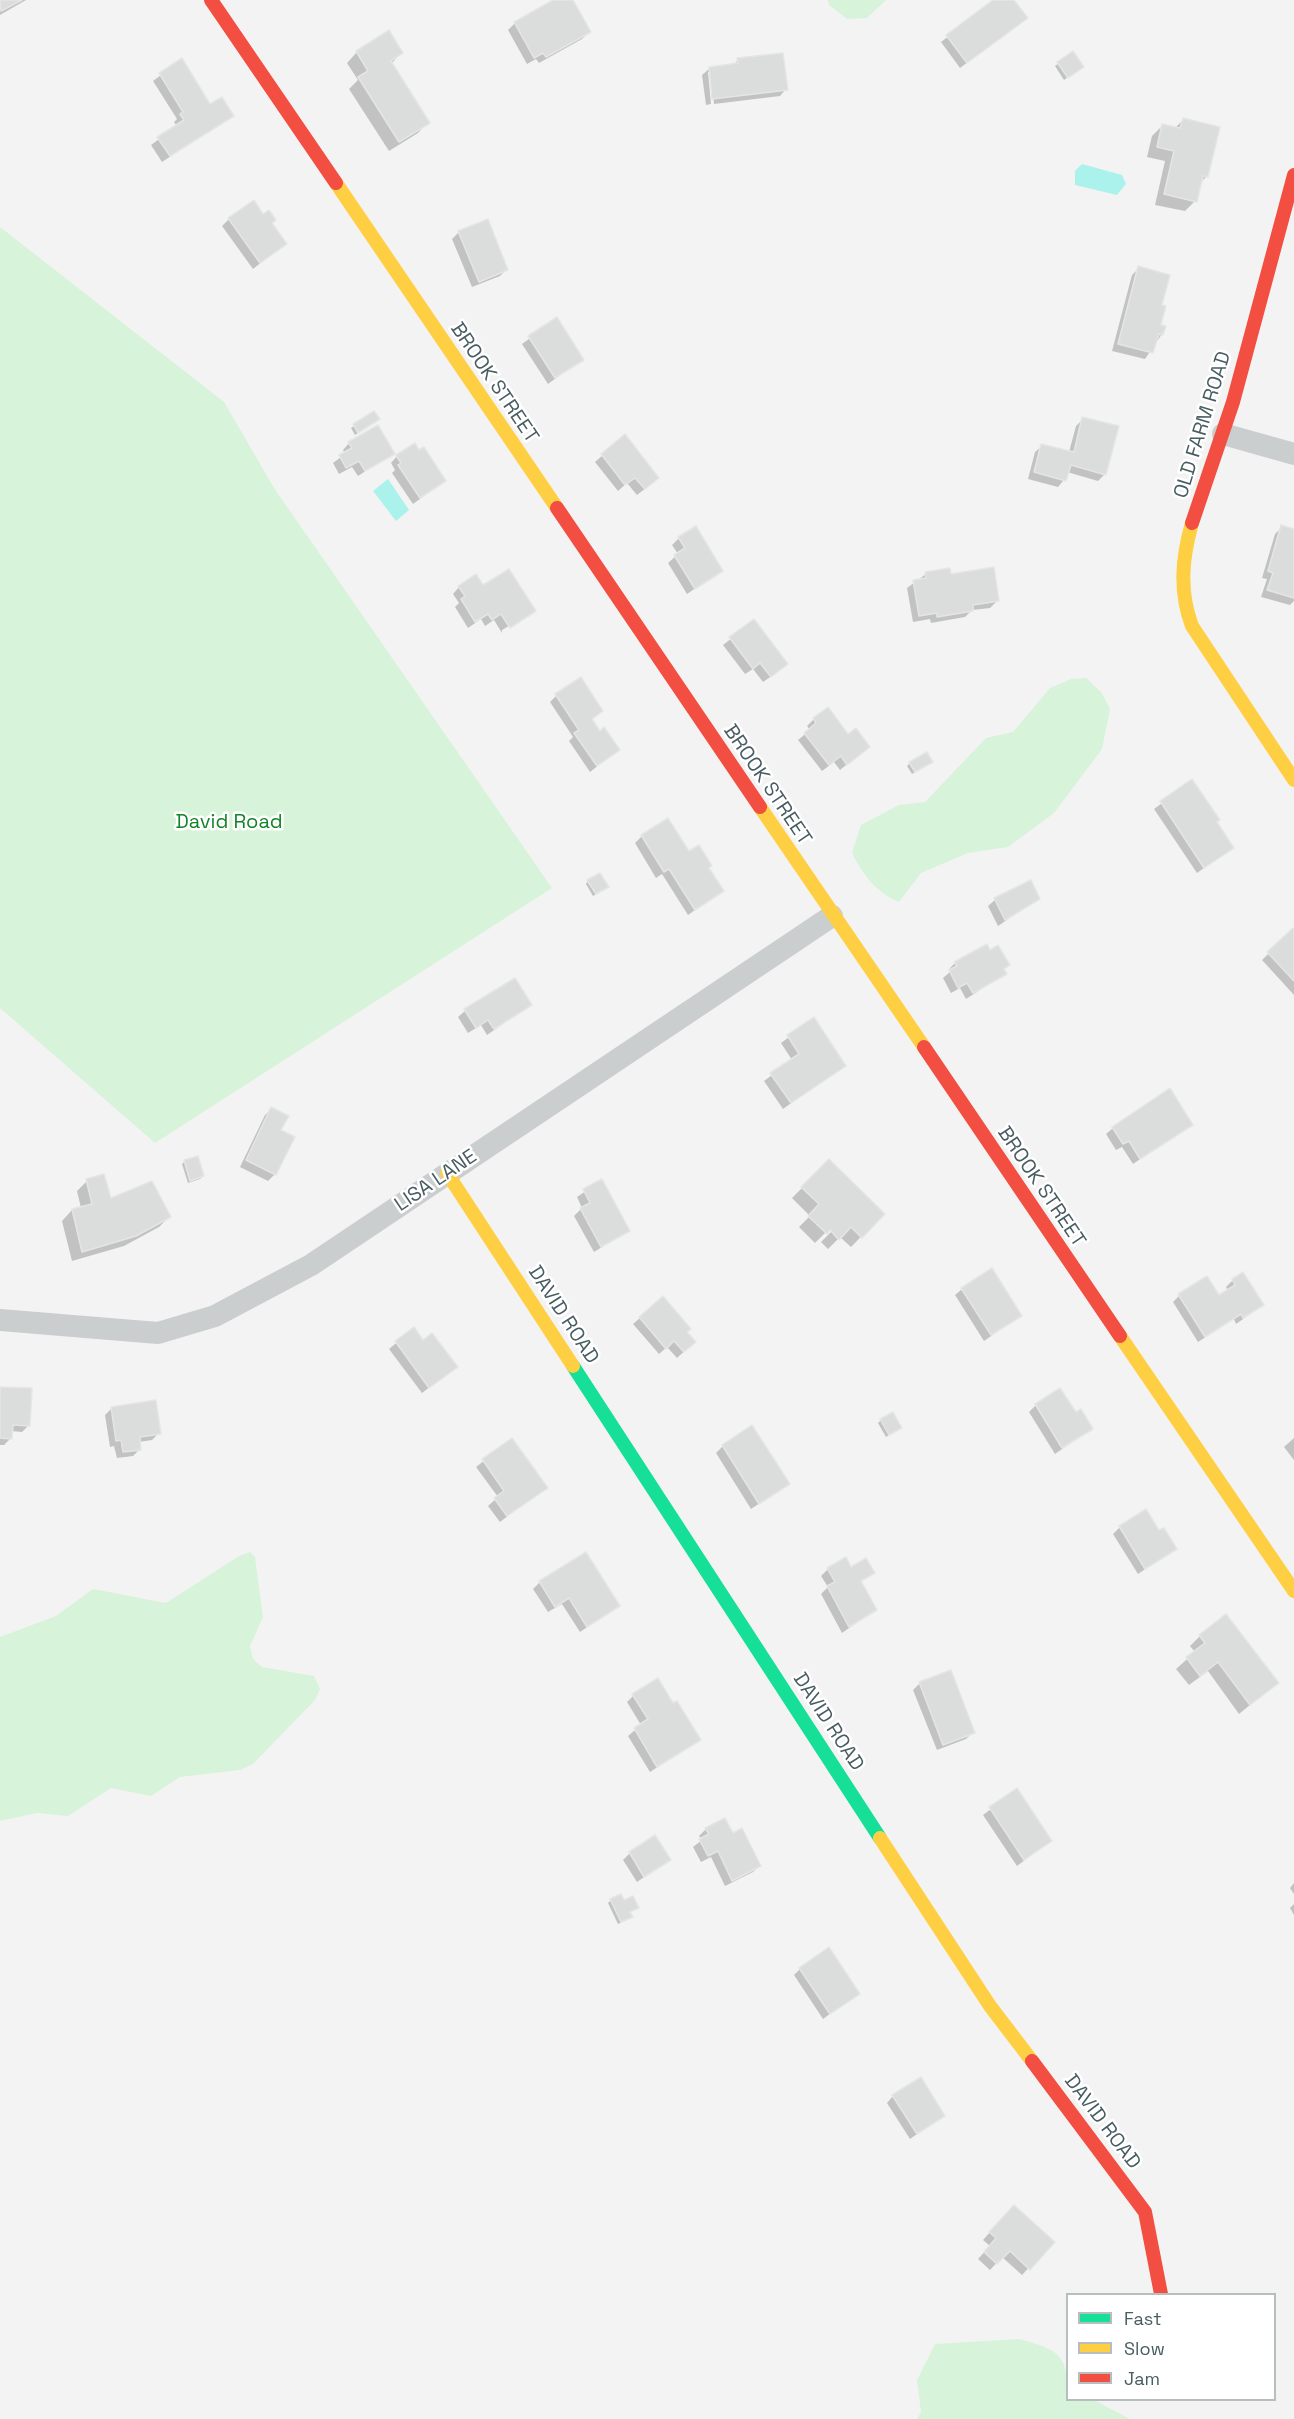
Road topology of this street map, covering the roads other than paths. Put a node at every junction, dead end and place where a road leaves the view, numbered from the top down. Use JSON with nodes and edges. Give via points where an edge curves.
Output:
{"nodes":[{"id":1,"x":214,"y":1,"type":"edge"},
{"id":2,"x":1294,"y":175,"type":"edge"},
{"id":3,"x":1223,"y":434,"type":"junction"},
{"id":4,"x":1294,"y":454,"type":"edge"},
{"id":5,"x":1294,"y":780,"type":"edge"},
{"id":6,"x":832,"y":916,"type":"junction"},
{"id":7,"x":447,"y":1173,"type":"junction"},
{"id":8,"x":0,"y":1320,"type":"edge"},
{"id":9,"x":1294,"y":1591,"type":"edge"},
{"id":10,"x":1161,"y":2293,"type":"edge"}],
"edges":[{"from":1,"to":6,"type":"street","name":"BROOK STREET"},
{"from":2,"to":3,"type":"street","name":"OLD FARM ROAD"},
{"from":3,"to":4,"type":"street"},
{"from":3,"to":5,"type":"street","name":"OLD FARM ROAD","via":[[1191,525],[1183,571],[1186,613],[1196,634]]},
{"from":6,"to":7,"type":"street","name":"LISA LANE"},
{"from":6,"to":9,"type":"street","name":"BROOK STREET"},
{"from":7,"to":8,"type":"street","name":"LISA LANE","via":[[311,1266],[215,1316],[185,1327],[158,1333]]},
{"from":7,"to":10,"type":"street","name":"DAVID ROAD","via":[[990,2006],[1145,2212]]}]}
